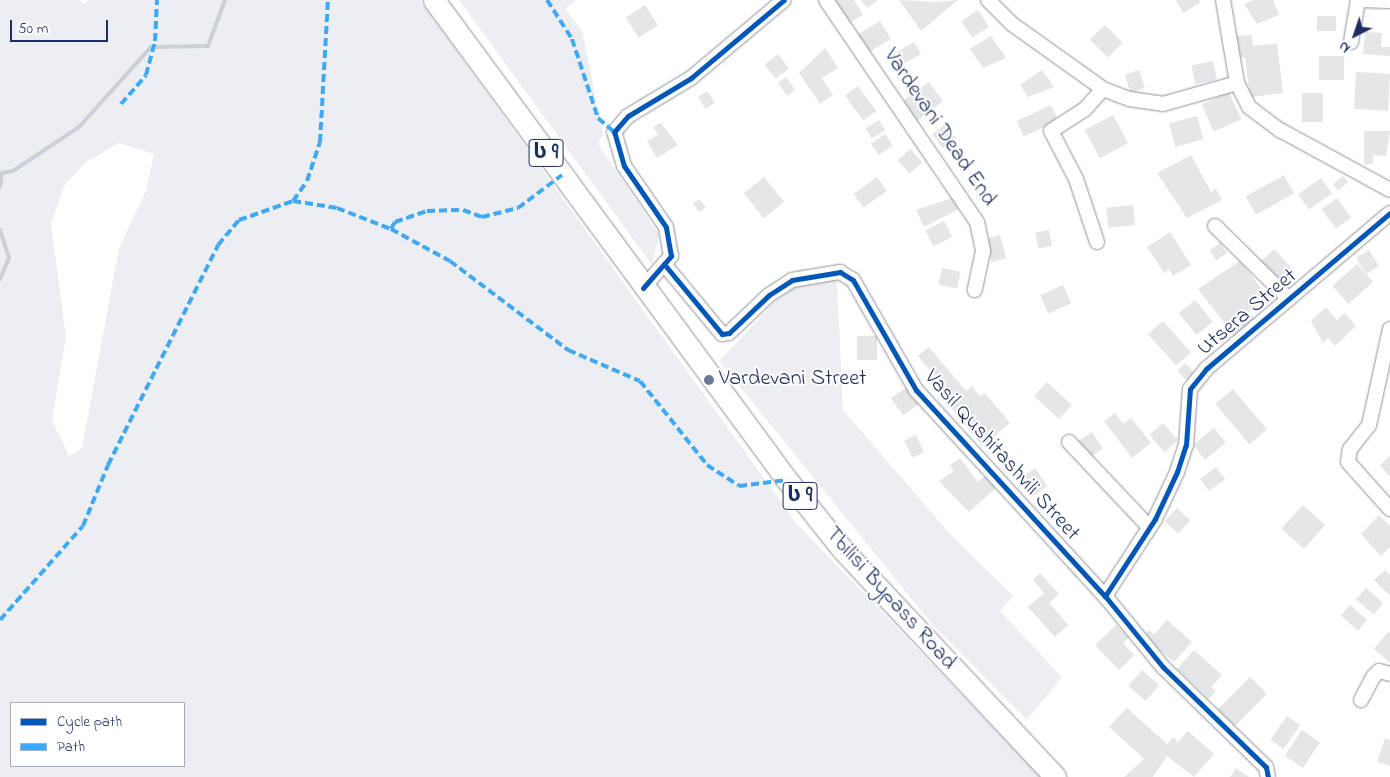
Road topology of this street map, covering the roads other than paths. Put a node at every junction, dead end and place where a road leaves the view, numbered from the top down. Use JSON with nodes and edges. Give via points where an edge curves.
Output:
{"nodes":[{"id":1,"x":434,"y":0,"type":"edge"},
{"id":2,"x":784,"y":0,"type":"edge"},
{"id":3,"x":826,"y":0,"type":"edge"},
{"id":4,"x":988,"y":0,"type":"edge"},
{"id":5,"x":1223,"y":0,"type":"edge"},
{"id":6,"x":1359,"y":0,"type":"edge"},
{"id":7,"x":1390,"y":1,"type":"edge"},
{"id":8,"x":1351,"y":42,"type":"dead end"},
{"id":9,"x":1237,"y":83,"type":"junction"},
{"id":10,"x":1103,"y":89,"type":"junction"},
{"id":11,"x":1390,"y":190,"type":"edge"},
{"id":12,"x":1390,"y":213,"type":"edge"},
{"id":13,"x":1215,"y":226,"type":"dead end"},
{"id":14,"x":1097,"y":242,"type":"dead end"},
{"id":15,"x":664,"y":264,"type":"junction"},
{"id":16,"x":643,"y":288,"type":"junction"},
{"id":17,"x":974,"y":290,"type":"dead end"},
{"id":18,"x":1289,"y":299,"type":"junction"},
{"id":19,"x":1390,"y":329,"type":"edge"},
{"id":20,"x":1069,"y":442,"type":"dead end"},
{"id":21,"x":1390,"y":509,"type":"edge"},
{"id":22,"x":1150,"y":527,"type":"junction"},
{"id":23,"x":1105,"y":596,"type":"junction"},
{"id":24,"x":1390,"y":674,"type":"edge"},
{"id":25,"x":1361,"y":700,"type":"dead end"},
{"id":26,"x":1055,"y":777,"type":"edge"},
{"id":27,"x":1268,"y":777,"type":"edge"}],
"edges":[{"from":1,"to":16,"type":"highway","name":"Tbilisi Bypass Road","number":"ს 9"},
{"from":2,"to":15,"type":"street","via":[[691,78],[628,116],[614,132],[624,166],[666,227],[671,256]]},
{"from":3,"to":17,"type":"street","name":"Vardevani Dead End","via":[[977,222],[983,251],[981,275]]},
{"from":4,"to":10,"type":"street","via":[[1012,24]]},
{"from":5,"to":9,"type":"street"},
{"from":6,"to":7,"type":"street"},
{"from":6,"to":8,"type":"street"},
{"from":9,"to":10,"type":"street","via":[[1162,104],[1129,99]]},
{"from":9,"to":11,"type":"street","via":[[1249,106],[1280,130]]},
{"from":10,"to":14,"type":"street","via":[[1084,109],[1051,131],[1076,179]]},
{"from":12,"to":18,"type":"street","name":"Utsera Street"},
{"from":13,"to":18,"type":"street"},
{"from":15,"to":16,"type":"street"},
{"from":15,"to":23,"type":"street","name":"Vasil Qushitashvili Street","via":[[722,334],[729,334],[769,295],[792,280],[840,272],[853,280],[916,390]]},
{"from":16,"to":26,"type":"highway","name":"Tbilisi Bypass Road","number":"ს 9","via":[[842,549]]},
{"from":18,"to":22,"type":"street","name":"Utsera Street","via":[[1206,369],[1190,389],[1186,445]]},
{"from":19,"to":21,"type":"street","via":[[1369,425],[1350,449],[1348,462]]},
{"from":20,"to":22,"type":"street"},
{"from":22,"to":23,"type":"street","name":"Utsera Street"},
{"from":23,"to":27,"type":"street","name":"Vasil Qushitashvili Street","via":[[1163,667],[1266,767]]},
{"from":24,"to":25,"type":"street","via":[[1379,671]]}]}
